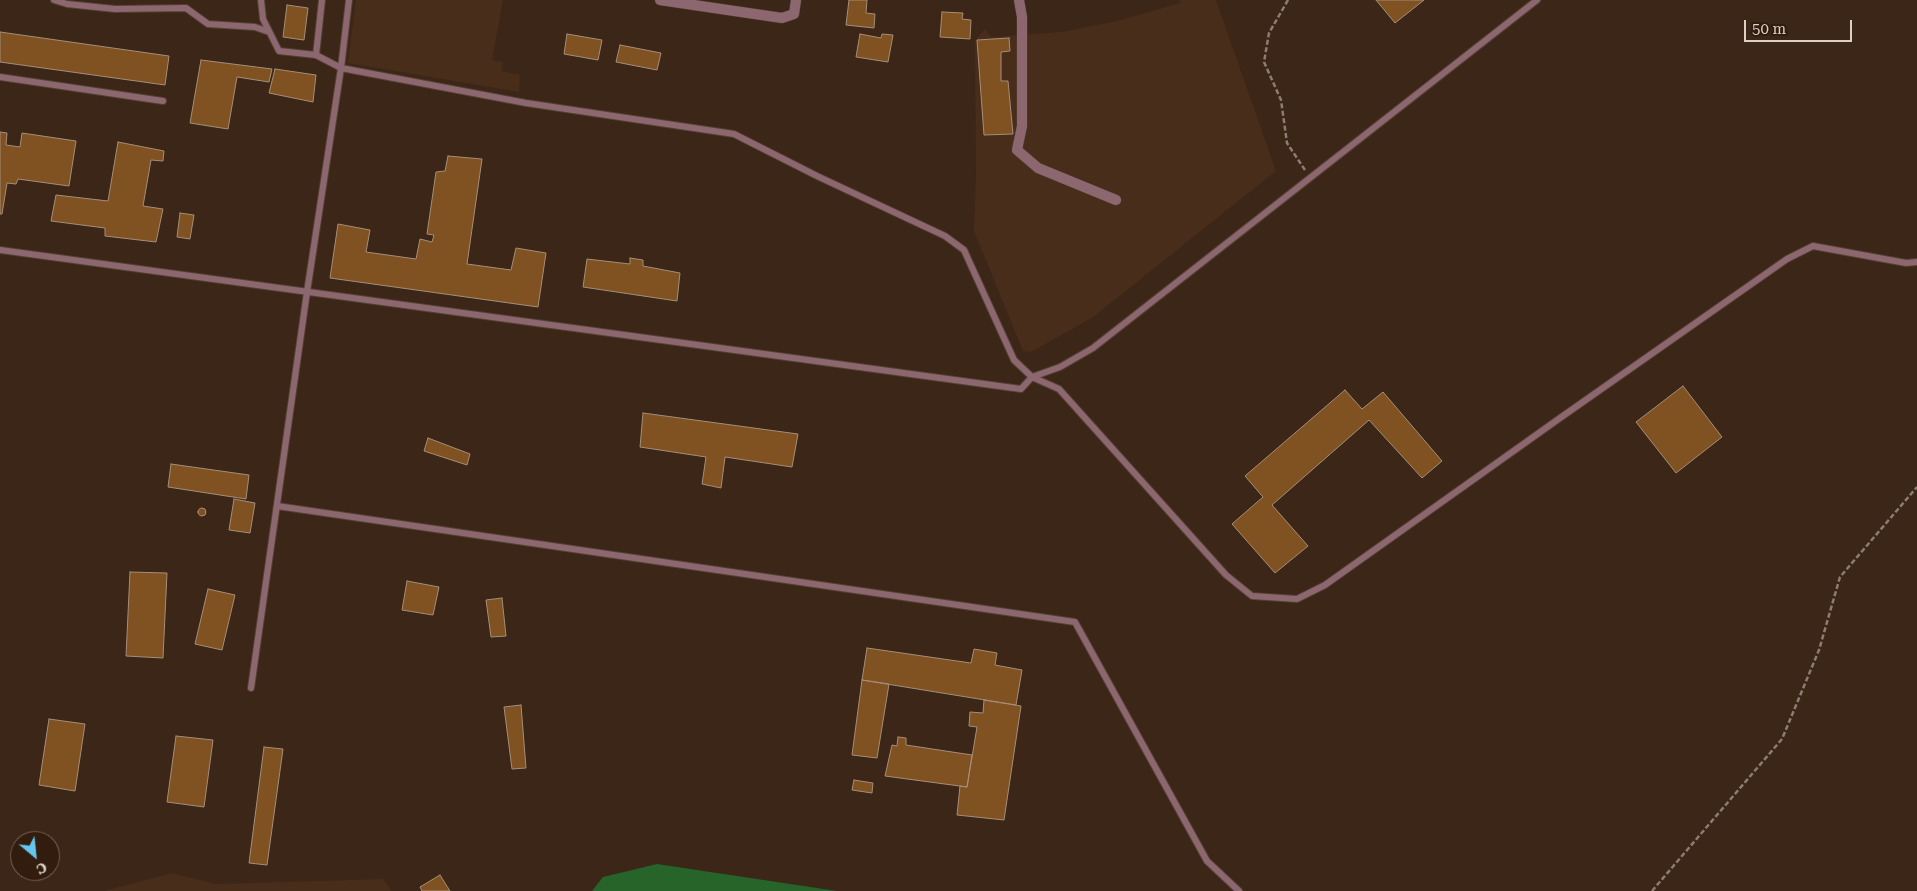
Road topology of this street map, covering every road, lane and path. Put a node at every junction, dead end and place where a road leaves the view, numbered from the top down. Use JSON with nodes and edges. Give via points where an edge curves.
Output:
{"nodes":[{"id":1,"x":54,"y":0,"type":"edge"},
{"id":2,"x":262,"y":0,"type":"edge"},
{"id":3,"x":322,"y":0,"type":"edge"},
{"id":4,"x":348,"y":0,"type":"edge"},
{"id":5,"x":660,"y":0,"type":"edge"},
{"id":6,"x":796,"y":0,"type":"edge"},
{"id":7,"x":1019,"y":0,"type":"edge"},
{"id":8,"x":1288,"y":0,"type":"edge"},
{"id":9,"x":1537,"y":0,"type":"edge"},
{"id":10,"x":270,"y":32,"type":"junction"},
{"id":11,"x":316,"y":55,"type":"junction"},
{"id":12,"x":341,"y":68,"type":"junction"},
{"id":13,"x":0,"y":77,"type":"edge"},
{"id":14,"x":163,"y":101,"type":"dead end"},
{"id":15,"x":1310,"y":177,"type":"junction"},
{"id":16,"x":1116,"y":200,"type":"dead end"},
{"id":17,"x":0,"y":250,"type":"edge"},
{"id":18,"x":1917,"y":262,"type":"edge"},
{"id":19,"x":306,"y":292,"type":"junction"},
{"id":20,"x":1032,"y":377,"type":"junction"},
{"id":21,"x":1917,"y":487,"type":"edge"},
{"id":22,"x":276,"y":506,"type":"junction"},
{"id":23,"x":251,"y":688,"type":"dead end"},
{"id":24,"x":1239,"y":891,"type":"edge"},
{"id":25,"x":1652,"y":891,"type":"edge"}],
"edges":[{"from":1,"to":10,"type":"lane","via":[[115,9],[186,8],[208,24]]},
{"from":2,"to":10,"type":"lane","via":[[263,19]]},
{"from":3,"to":11,"type":"lane"},
{"from":4,"to":12,"type":"lane"},
{"from":5,"to":6,"type":"street","via":[[782,18],[794,14]]},
{"from":7,"to":16,"type":"street","via":[[1022,17],[1022,126],[1017,150],[1038,168]]},
{"from":8,"to":15,"type":"path","via":[[1269,33],[1264,62],[1281,100],[1288,143]]},
{"from":9,"to":15,"type":"lane"},
{"from":10,"to":11,"type":"lane","via":[[279,51]]},
{"from":11,"to":12,"type":"lane"},
{"from":12,"to":19,"type":"lane"},
{"from":12,"to":20,"type":"lane","via":[[526,103],[734,134],[945,236],[964,250],[1014,360]]},
{"from":13,"to":14,"type":"lane"},
{"from":15,"to":20,"type":"lane","via":[[1092,348],[1060,367]]},
{"from":17,"to":19,"type":"lane"},
{"from":18,"to":20,"type":"lane","via":[[1906,263],[1813,246],[1787,258],[1325,585],[1297,599],[1252,596],[1226,575],[1059,390]]},
{"from":19,"to":20,"type":"lane","via":[[1020,390]]},
{"from":19,"to":22,"type":"lane"},
{"from":21,"to":25,"type":"path","via":[[1840,577],[1819,650],[1782,739]]},
{"from":22,"to":23,"type":"lane"},
{"from":22,"to":24,"type":"lane","via":[[1075,622],[1207,862]]}]}
